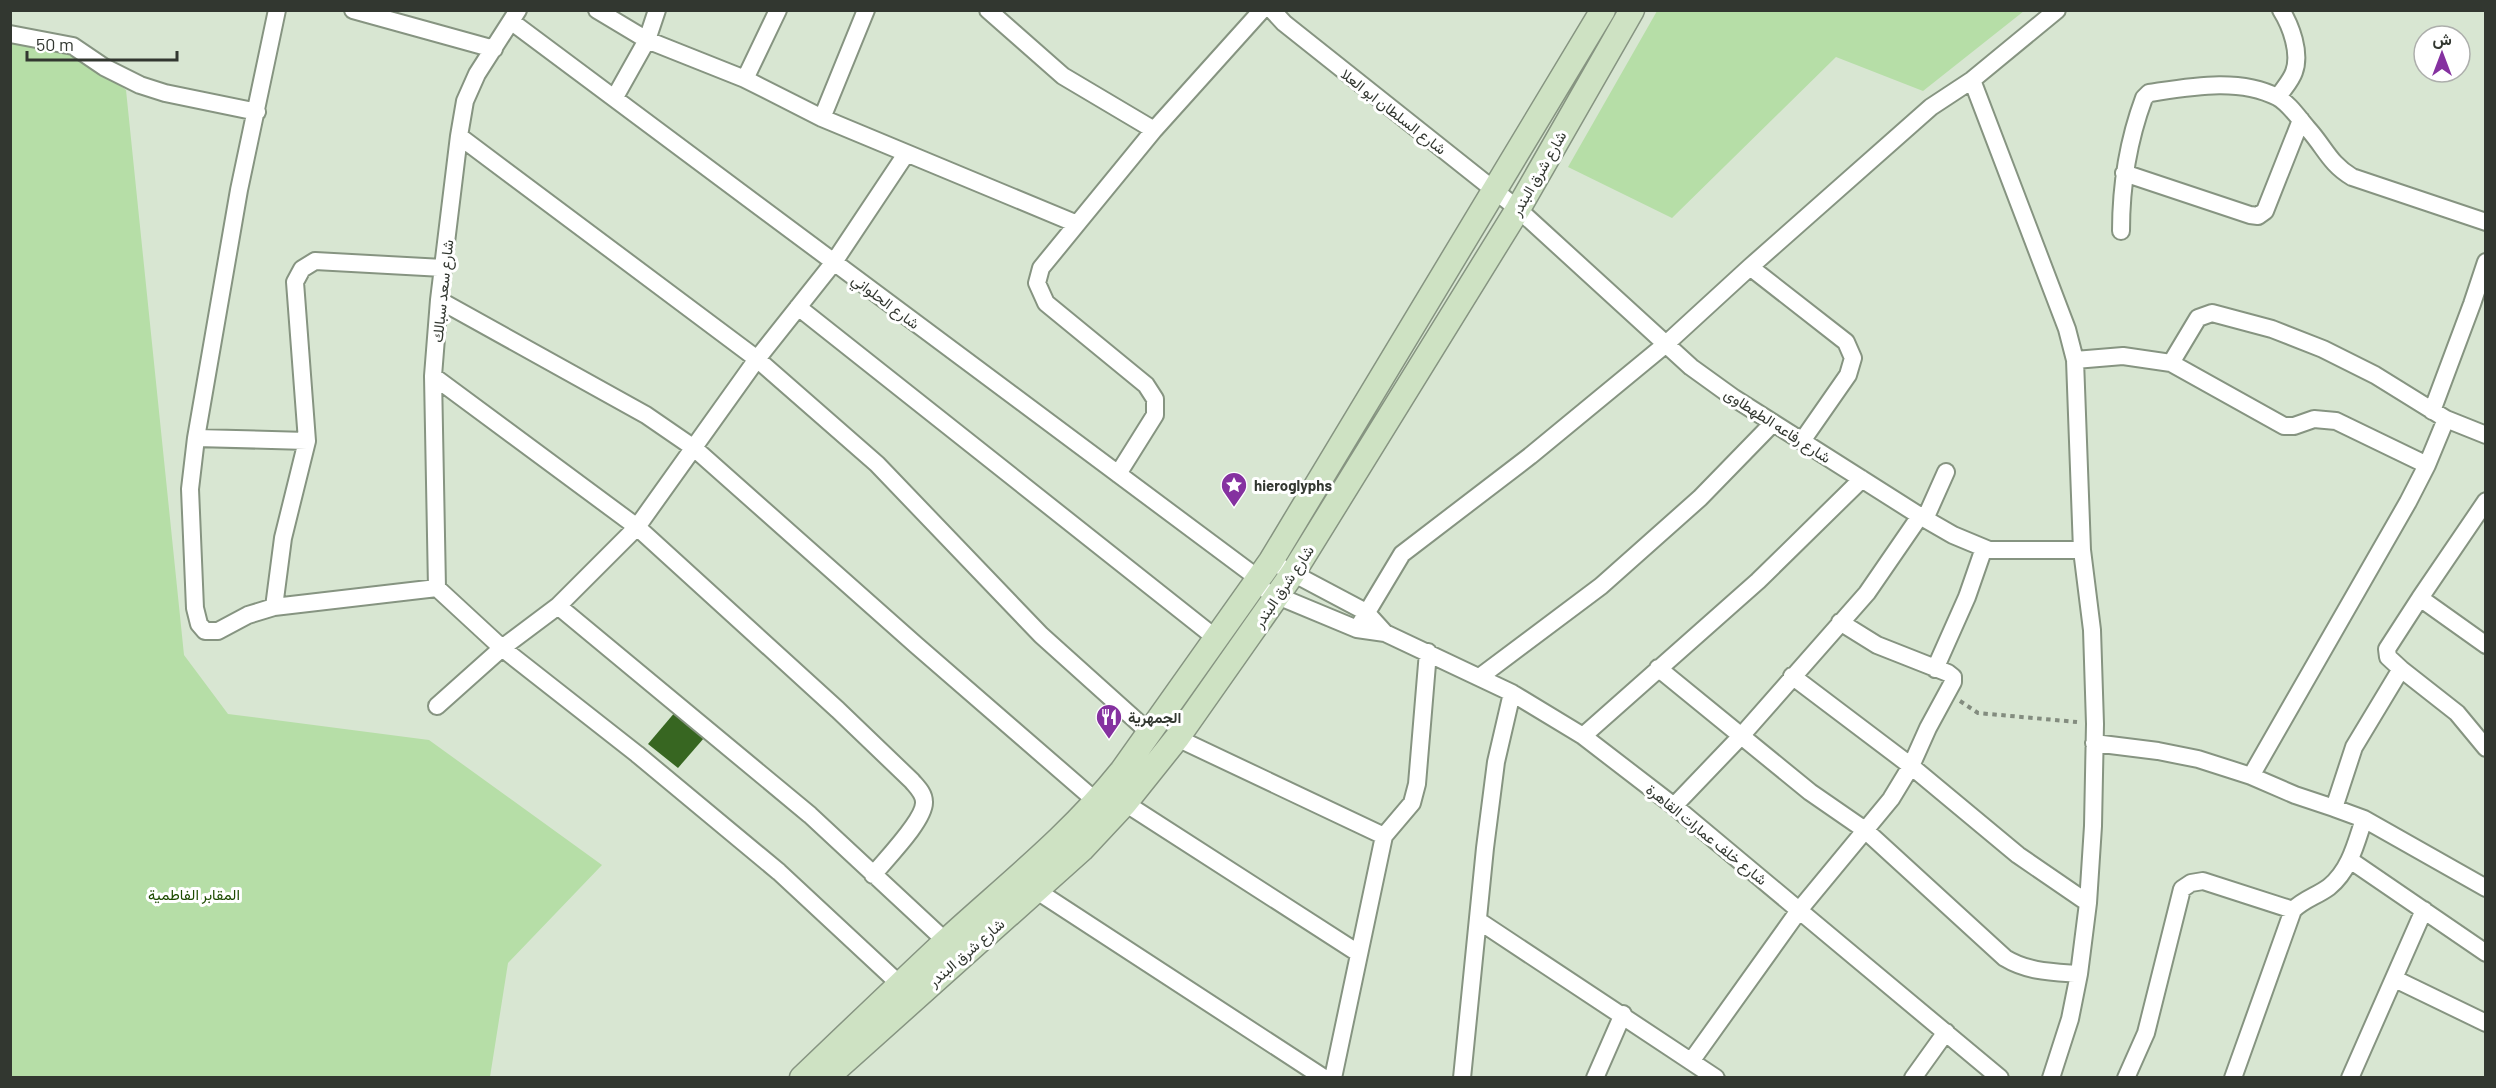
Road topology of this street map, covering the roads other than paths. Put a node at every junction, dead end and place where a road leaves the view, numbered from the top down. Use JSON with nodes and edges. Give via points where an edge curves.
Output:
{"nodes":[{"id":1,"x":277,"y":10,"type":"edge"},
{"id":2,"x":353,"y":10,"type":"edge"},
{"id":3,"x":597,"y":10,"type":"edge"},
{"id":4,"x":657,"y":10,"type":"edge"},
{"id":5,"x":778,"y":10,"type":"edge"},
{"id":6,"x":866,"y":10,"type":"edge"},
{"id":7,"x":988,"y":10,"type":"edge"},
{"id":8,"x":1262,"y":10,"type":"edge"},
{"id":9,"x":1272,"y":10,"type":"edge"},
{"id":10,"x":1603,"y":10,"type":"edge"},
{"id":11,"x":1632,"y":10,"type":"edge"},
{"id":12,"x":2057,"y":10,"type":"edge"},
{"id":13,"x":2282,"y":10,"type":"edge"},
{"id":14,"x":515,"y":16,"type":"edge"},
{"id":15,"x":10,"y":34,"type":"edge"},
{"id":16,"x":647,"y":40,"type":"junction"},
{"id":17,"x":494,"y":49,"type":"junction"},
{"id":18,"x":745,"y":79,"type":"junction"},
{"id":19,"x":1972,"y":80,"type":"junction"},
{"id":20,"x":615,"y":97,"type":"junction"},
{"id":21,"x":2278,"y":97,"type":"junction"},
{"id":22,"x":257,"y":112,"type":"junction"},
{"id":23,"x":822,"y":118,"type":"junction"},
{"id":24,"x":2301,"y":120,"type":"junction"},
{"id":25,"x":1154,"y":130,"type":"junction"},
{"id":26,"x":459,"y":136,"type":"junction"},
{"id":27,"x":906,"y":154,"type":"junction"},
{"id":28,"x":2124,"y":173,"type":"junction"},
{"id":29,"x":1495,"y":191,"type":"junction"},
{"id":30,"x":1518,"y":209,"type":"junction"},
{"id":31,"x":2486,"y":222,"type":"edge"},
{"id":32,"x":1077,"y":224,"type":"junction"},
{"id":33,"x":2121,"y":231,"type":"dead end"},
{"id":34,"x":834,"y":262,"type":"junction"},
{"id":35,"x":2486,"y":262,"type":"edge"},
{"id":36,"x":1750,"y":267,"type":"junction"},
{"id":37,"x":443,"y":268,"type":"junction"},
{"id":38,"x":439,"y":300,"type":"junction"},
{"id":39,"x":798,"y":307,"type":"junction"},
{"id":40,"x":1666,"y":344,"type":"junction"},
{"id":41,"x":757,"y":359,"type":"junction"},
{"id":42,"x":2075,"y":360,"type":"junction"},
{"id":43,"x":2171,"y":363,"type":"junction"},
{"id":44,"x":433,"y":376,"type":"junction"},
{"id":45,"x":2439,"y":415,"type":"junction"},
{"id":46,"x":1773,"y":423,"type":"junction"},
{"id":47,"x":2486,"y":435,"type":"edge"},
{"id":48,"x":196,"y":438,"type":"junction"},
{"id":49,"x":307,"y":441,"type":"junction"},
{"id":50,"x":1802,"y":441,"type":"junction"},
{"id":51,"x":694,"y":448,"type":"junction"},
{"id":52,"x":2427,"y":465,"type":"junction"},
{"id":53,"x":1946,"y":472,"type":"dead end"},
{"id":54,"x":1118,"y":474,"type":"junction"},
{"id":55,"x":1862,"y":479,"type":"junction"},
{"id":56,"x":2486,"y":501,"type":"edge"},
{"id":57,"x":1922,"y":517,"type":"junction"},
{"id":58,"x":637,"y":527,"type":"junction"},
{"id":59,"x":1984,"y":548,"type":"junction"},
{"id":60,"x":2082,"y":550,"type":"junction"},
{"id":61,"x":1293,"y":573,"type":"junction"},
{"id":62,"x":1261,"y":576,"type":"junction"},
{"id":63,"x":437,"y":588,"type":"junction"},
{"id":64,"x":1277,"y":596,"type":"junction"},
{"id":65,"x":2420,"y":598,"type":"junction"},
{"id":66,"x":558,"y":606,"type":"junction"},
{"id":67,"x":274,"y":607,"type":"junction"},
{"id":68,"x":1366,"y":612,"type":"junction"},
{"id":69,"x":1840,"y":622,"type":"junction"},
{"id":70,"x":1357,"y":629,"type":"junction"},
{"id":71,"x":1385,"y":633,"type":"junction"},
{"id":72,"x":1217,"y":639,"type":"junction"},
{"id":73,"x":2486,"y":645,"type":"edge"},
{"id":74,"x":502,"y":648,"type":"junction"},
{"id":75,"x":1428,"y":652,"type":"junction"},
{"id":76,"x":1658,"y":668,"type":"junction"},
{"id":77,"x":1935,"y":669,"type":"junction"},
{"id":78,"x":2401,"y":669,"type":"junction"},
{"id":79,"x":1481,"y":676,"type":"junction"},
{"id":80,"x":1792,"y":676,"type":"junction"},
{"id":81,"x":1512,"y":693,"type":"junction"},
{"id":82,"x":437,"y":706,"type":"dead end"},
{"id":83,"x":1150,"y":733,"type":"junction"},
{"id":84,"x":1742,"y":735,"type":"junction"},
{"id":85,"x":1583,"y":736,"type":"junction"},
{"id":86,"x":1178,"y":738,"type":"junction"},
{"id":87,"x":2094,"y":743,"type":"junction"},
{"id":88,"x":2486,"y":748,"type":"edge"},
{"id":89,"x":1911,"y":765,"type":"junction"},
{"id":90,"x":2251,"y":776,"type":"junction"},
{"id":91,"x":1097,"y":802,"type":"junction"},
{"id":92,"x":1125,"y":803,"type":"junction"},
{"id":93,"x":1674,"y":806,"type":"junction"},
{"id":94,"x":2334,"y":808,"type":"junction"},
{"id":95,"x":2364,"y":819,"type":"junction"},
{"id":96,"x":1864,"y":830,"type":"junction"},
{"id":97,"x":1384,"y":836,"type":"junction"},
{"id":98,"x":2350,"y":860,"type":"junction"},
{"id":99,"x":873,"y":875,"type":"junction"},
{"id":100,"x":1027,"y":885,"type":"junction"},
{"id":101,"x":2486,"y":888,"type":"edge"},
{"id":102,"x":2088,"y":903,"type":"junction"},
{"id":103,"x":1800,"y":909,"type":"junction"},
{"id":104,"x":2293,"y":910,"type":"junction"},
{"id":105,"x":2424,"y":910,"type":"junction"},
{"id":106,"x":1479,"y":921,"type":"junction"},
{"id":107,"x":954,"y":949,"type":"junction"},
{"id":108,"x":1358,"y":952,"type":"junction"},
{"id":109,"x":2486,"y":953,"type":"edge"},
{"id":110,"x":2079,"y":974,"type":"junction"},
{"id":111,"x":2395,"y":979,"type":"junction"},
{"id":112,"x":907,"y":991,"type":"junction"},
{"id":113,"x":1623,"y":1014,"type":"junction"},
{"id":114,"x":2486,"y":1023,"type":"edge"},
{"id":115,"x":1946,"y":1032,"type":"junction"},
{"id":116,"x":1692,"y":1060,"type":"junction"},
{"id":117,"x":802,"y":1077,"type":"edge"},
{"id":118,"x":826,"y":1077,"type":"edge"},
{"id":119,"x":1324,"y":1077,"type":"edge"},
{"id":120,"x":1333,"y":1077,"type":"edge"},
{"id":121,"x":1462,"y":1077,"type":"edge"},
{"id":122,"x":1594,"y":1077,"type":"edge"},
{"id":123,"x":1716,"y":1077,"type":"edge"},
{"id":124,"x":1913,"y":1077,"type":"edge"},
{"id":125,"x":2000,"y":1077,"type":"edge"},
{"id":126,"x":2051,"y":1077,"type":"edge"},
{"id":127,"x":2126,"y":1077,"type":"edge"},
{"id":128,"x":2232,"y":1077,"type":"edge"},
{"id":129,"x":2350,"y":1077,"type":"edge"}],
"edges":[{"from":1,"to":22,"type":"street"},
{"from":2,"to":17,"type":"street"},
{"from":3,"to":16,"type":"street"},
{"from":4,"to":16,"type":"street"},
{"from":5,"to":18,"type":"street"},
{"from":6,"to":23,"type":"street"},
{"from":7,"to":25,"type":"street","via":[[1063,76]]},
{"from":8,"to":25,"type":"street"},
{"from":9,"to":29,"type":"street","name":"شارع السلطان ابو العلا"},
{"from":10,"to":29,"type":"main road","name":"شارع شرق البندر"},
{"from":11,"to":30,"type":"main road","name":"شارع شرق البندر"},
{"from":12,"to":19,"type":"street"},
{"from":13,"to":21,"type":"street","via":[[2289,23],[2296,62],[2294,73]]},
{"from":14,"to":17,"type":"street","name":"شارع سعد سبالك"},
{"from":14,"to":20,"type":"street","name":"شارع الحلواني"},
{"from":15,"to":22,"type":"street","via":[[73,46],[104,67],[156,90]]},
{"from":16,"to":18,"type":"street"},
{"from":16,"to":20,"type":"street"},
{"from":17,"to":26,"type":"street","name":"شارع سعد سبالك","via":[[465,101]]},
{"from":18,"to":23,"type":"street"},
{"from":19,"to":36,"type":"street","via":[[1931,107]]},
{"from":19,"to":42,"type":"street","via":[[2067,329]]},
{"from":20,"to":34,"type":"street","name":"شارع الحلواني"},
{"from":21,"to":24,"type":"street"},
{"from":21,"to":28,"type":"street","via":[[2212,85],[2149,93],[2140,108]]},
{"from":22,"to":48,"type":"street","via":[[239,190]]},
{"from":23,"to":27,"type":"street"},
{"from":24,"to":28,"type":"street","via":[[2265,212],[2258,216]]},
{"from":24,"to":31,"type":"street","via":[[2329,159],[2352,177]]},
{"from":25,"to":32,"type":"street"},
{"from":26,"to":37,"type":"street","name":"شارع سعد سبالك"},
{"from":26,"to":41,"type":"street"},
{"from":27,"to":32,"type":"street"},
{"from":27,"to":34,"type":"street"},
{"from":28,"to":33,"type":"street"},
{"from":29,"to":30,"type":"street","name":"شارع السلطان ابو العلا"},
{"from":29,"to":62,"type":"main road","name":"شارع شرق البندر"},
{"from":30,"to":40,"type":"street","name":"شارع رفاعه الطهطاوى"},
{"from":30,"to":61,"type":"main road","name":"شارع شرق البندر"},
{"from":32,"to":54,"type":"street","via":[[1041,268],[1037,283],[1046,303],[1146,385],[1155,399],[1155,415]]},
{"from":34,"to":39,"type":"street"},
{"from":34,"to":54,"type":"street","name":"شارع الحلواني"},
{"from":35,"to":45,"type":"street"},
{"from":36,"to":40,"type":"street"},
{"from":36,"to":50,"type":"street","via":[[1846,342],[1853,358],[1848,375]]},
{"from":37,"to":38,"type":"street","name":"شارع سعد سبالك"},
{"from":37,"to":49,"type":"street","via":[[315,261],[302,269],[295,282],[295,297]]},
{"from":38,"to":44,"type":"street","name":"شارع سعد سبالك"},
{"from":38,"to":51,"type":"street","via":[[646,415]]},
{"from":39,"to":41,"type":"street"},
{"from":39,"to":72,"type":"street"},
{"from":40,"to":46,"type":"street","name":"شارع رفاعه الطهطاوى","via":[[1700,373]]},
{"from":40,"to":68,"type":"street","via":[[1530,456],[1401,554]]},
{"from":41,"to":51,"type":"street"},
{"from":41,"to":83,"type":"street","via":[[877,464],[1041,634]]},
{"from":42,"to":43,"type":"street","via":[[2123,356]]},
{"from":42,"to":60,"type":"street"},
{"from":43,"to":45,"type":"street","via":[[2198,318],[2212,313],[2272,329],[2323,349],[2375,375]]},
{"from":43,"to":52,"type":"street","via":[[2284,426],[2324,418],[2336,421]]},
{"from":44,"to":58,"type":"street"},
{"from":44,"to":63,"type":"street","name":"شارع سعد سبالك"},
{"from":45,"to":47,"type":"street"},
{"from":45,"to":52,"type":"street"},
{"from":46,"to":50,"type":"street","name":"شارع رفاعه الطهطاوى"},
{"from":46,"to":79,"type":"street","via":[[1700,498],[1601,586]]},
{"from":48,"to":49,"type":"street"},
{"from":48,"to":67,"type":"street","via":[[190,489],[192,565],[199,624],[206,631],[218,631]]},
{"from":49,"to":67,"type":"street","via":[[283,538]]},
{"from":50,"to":55,"type":"street","name":"شارع رفاعه الطهطاوى"},
{"from":51,"to":58,"type":"street"},
{"from":51,"to":91,"type":"street"},
{"from":52,"to":90,"type":"street"},
{"from":53,"to":57,"type":"street"},
{"from":54,"to":62,"type":"street","name":"شارع الحلواني"},
{"from":55,"to":57,"type":"street","name":"شارع رفاعه الطهطاوى"},
{"from":55,"to":76,"type":"street","via":[[1758,581]]},
{"from":56,"to":65,"type":"street"},
{"from":57,"to":59,"type":"street","name":"شارع رفاعه الطهطاوى"},
{"from":57,"to":69,"type":"street","via":[[1867,593]]},
{"from":58,"to":66,"type":"street"},
{"from":58,"to":99,"type":"street","via":[[922,793],[924,803],[914,825]]},
{"from":59,"to":60,"type":"street","name":"شارع رفاعه الطهطاوى"},
{"from":59,"to":77,"type":"street"},
{"from":60,"to":87,"type":"street","via":[[2092,630]]},
{"from":61,"to":62,"type":"street","name":"شارع خلف عمارات القاهرة"},
{"from":61,"to":64,"type":"main road","name":"شارع شرق البندر"},
{"from":61,"to":68,"type":"street","name":"شارع خلف عمارات القاهرة"},
{"from":62,"to":64,"type":"street","name":"شارع خلف عمارات القاهرة"},
{"from":62,"to":72,"type":"main road","name":"شارع شرق البندر"},
{"from":63,"to":67,"type":"street"},
{"from":63,"to":74,"type":"street"},
{"from":64,"to":70,"type":"street","name":"شارع خلف عمارات القاهرة"},
{"from":64,"to":86,"type":"main road","name":"شارع شرق البندر"},
{"from":65,"to":73,"type":"street"},
{"from":65,"to":78,"type":"street","via":[[2387,650],[2388,657]]},
{"from":66,"to":74,"type":"street"},
{"from":66,"to":99,"type":"street","via":[[810,815]]},
{"from":68,"to":70,"type":"street"},
{"from":68,"to":71,"type":"street","name":"شارع خلف عمارات القاهرة"},
{"from":69,"to":77,"type":"street","via":[[1877,645]]},
{"from":69,"to":80,"type":"street"},
{"from":70,"to":71,"type":"street","name":"شارع خلف عمارات القاهرة"},
{"from":71,"to":75,"type":"street","name":"شارع خلف عمارات القاهرة"},
{"from":72,"to":83,"type":"main road","name":"شارع شرق البندر"},
{"from":74,"to":82,"type":"street"},
{"from":74,"to":112,"type":"street","via":[[638,754],[779,872]]},
{"from":75,"to":79,"type":"street","name":"شارع خلف عمارات القاهرة"},
{"from":75,"to":97,"type":"street","via":[[1417,784],[1412,803]]},
{"from":76,"to":84,"type":"street"},
{"from":76,"to":85,"type":"street"},
{"from":77,"to":89,"type":"street","via":[[1953,677]]},
{"from":78,"to":88,"type":"street","via":[[2457,713]]},
{"from":78,"to":94,"type":"street","via":[[2354,747]]},
{"from":79,"to":81,"type":"street","name":"شارع خلف عمارات القاهرة"},
{"from":80,"to":84,"type":"street"},
{"from":80,"to":89,"type":"street"},
{"from":81,"to":85,"type":"street","name":"شارع خلف عمارات القاهرة"},
{"from":81,"to":106,"type":"street","via":[[1496,762]]},
{"from":83,"to":91,"type":"main road","name":"شارع شرق البندر"},
{"from":84,"to":93,"type":"street"},
{"from":84,"to":96,"type":"street","via":[[1810,792]]},
{"from":85,"to":93,"type":"street","name":"شارع خلف عمارات القاهرة"},
{"from":86,"to":92,"type":"main road","name":"شارع شرق البندر"},
{"from":86,"to":97,"type":"street"},
{"from":87,"to":90,"type":"street","via":[[2198,759]]},
{"from":87,"to":102,"type":"street"},
{"from":89,"to":96,"type":"street","via":[[1891,799]]},
{"from":89,"to":102,"type":"street","via":[[2018,855]]},
{"from":90,"to":94,"type":"street"},
{"from":91,"to":100,"type":"main road","name":"شارع شرق البندر"},
{"from":92,"to":100,"type":"main road","name":"شارع شرق البندر","via":[[1082,849]]},
{"from":92,"to":108,"type":"street"},
{"from":93,"to":103,"type":"street","name":"شارع خلف عمارات القاهرة"},
{"from":94,"to":95,"type":"street"},
{"from":95,"to":98,"type":"street"},
{"from":95,"to":101,"type":"street"},
{"from":96,"to":103,"type":"street"},
{"from":96,"to":110,"type":"street","via":[[2005,958],[2038,972]]},
{"from":97,"to":108,"type":"street"},
{"from":98,"to":104,"type":"street","via":[[2328,888],[2303,900]]},
{"from":98,"to":105,"type":"street"},
{"from":99,"to":107,"type":"street"},
{"from":100,"to":107,"type":"main road","name":"شارع شرق البندر"},
{"from":100,"to":119,"type":"street"},
{"from":102,"to":110,"type":"street"},
{"from":103,"to":115,"type":"street","name":"شارع خلف عمارات القاهرة"},
{"from":103,"to":116,"type":"street"},
{"from":104,"to":127,"type":"street","via":[[2203,881],[2182,889],[2146,1033]]},
{"from":104,"to":128,"type":"street"},
{"from":105,"to":109,"type":"street"},
{"from":105,"to":111,"type":"street"},
{"from":106,"to":113,"type":"street"},
{"from":106,"to":121,"type":"street"},
{"from":107,"to":112,"type":"main road","name":"شارع شرق البندر"},
{"from":108,"to":120,"type":"street"},
{"from":110,"to":126,"type":"street","via":[[2070,1019]]},
{"from":111,"to":114,"type":"street"},
{"from":111,"to":129,"type":"street"},
{"from":112,"to":117,"type":"main road","name":"شارع شرق البندر"},
{"from":112,"to":118,"type":"main road","name":"شارع شرق البندر"},
{"from":113,"to":116,"type":"street"},
{"from":113,"to":122,"type":"street"},
{"from":115,"to":124,"type":"street"},
{"from":115,"to":125,"type":"street","name":"شارع خلف عمارات القاهرة"},
{"from":116,"to":123,"type":"street"}]}
